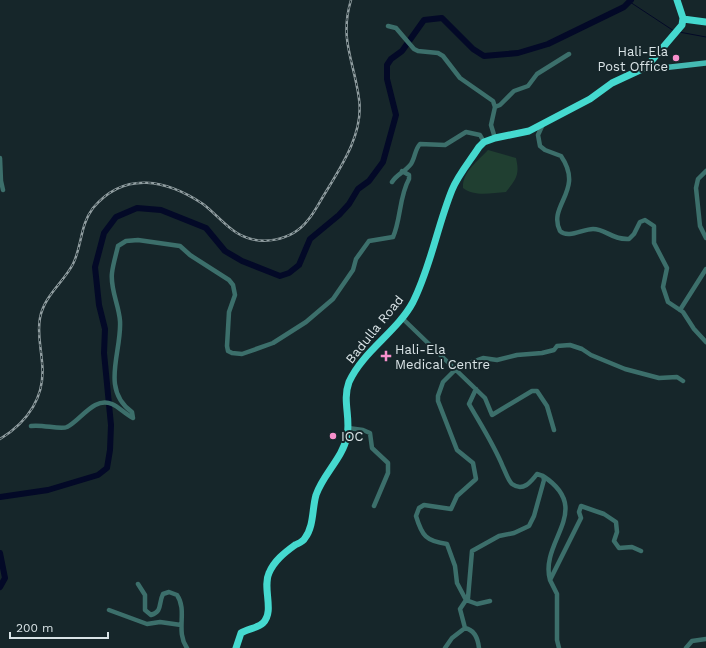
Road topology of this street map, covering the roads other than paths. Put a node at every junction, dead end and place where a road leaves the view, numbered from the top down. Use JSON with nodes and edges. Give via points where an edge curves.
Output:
{"nodes":[{"id":1,"x":677,"y":0,"type":"edge"},
{"id":2,"x":706,"y":22,"type":"edge"},
{"id":3,"x":682,"y":23,"type":"junction"},
{"id":4,"x":388,"y":26,"type":"dead end"},
{"id":5,"x":569,"y":54,"type":"dead end"},
{"id":6,"x":706,"y":63,"type":"edge"},
{"id":7,"x":648,"y":65,"type":"junction"},
{"id":8,"x":495,"y":107,"type":"junction"},
{"id":9,"x":543,"y":124,"type":"junction"},
{"id":10,"x":495,"y":138,"type":"junction"},
{"id":11,"x":484,"y":142,"type":"junction"},
{"id":12,"x":0,"y":158,"type":"edge"},
{"id":13,"x":402,"y":171,"type":"junction"},
{"id":14,"x":706,"y":172,"type":"edge"},
{"id":15,"x":392,"y":182,"type":"dead end"},
{"id":16,"x":3,"y":190,"type":"dead end"},
{"id":17,"x":706,"y":238,"type":"edge"},
{"id":18,"x":706,"y":269,"type":"edge"},
{"id":19,"x":680,"y":310,"type":"junction"},
{"id":20,"x":402,"y":318,"type":"junction"},
{"id":21,"x":706,"y":342,"type":"edge"},
{"id":22,"x":456,"y":369,"type":"junction"},
{"id":23,"x":683,"y":381,"type":"dead end"},
{"id":24,"x":476,"y":388,"type":"junction"},
{"id":25,"x":31,"y":426,"type":"dead end"},
{"id":26,"x":348,"y":428,"type":"junction"},
{"id":27,"x":554,"y":430,"type":"dead end"},
{"id":28,"x":543,"y":476,"type":"junction"},
{"id":29,"x":374,"y":506,"type":"dead end"},
{"id":30,"x":641,"y":551,"type":"dead end"},
{"id":31,"x":550,"y":580,"type":"junction"},
{"id":32,"x":138,"y":584,"type":"dead end"},
{"id":33,"x":466,"y":600,"type":"junction"},
{"id":34,"x":490,"y":600,"type":"dead end"},
{"id":35,"x":109,"y":610,"type":"dead end"},
{"id":36,"x":181,"y":625,"type":"junction"},
{"id":37,"x":465,"y":628,"type":"junction"},
{"id":38,"x":706,"y":639,"type":"edge"},
{"id":39,"x":187,"y":648,"type":"edge"},
{"id":40,"x":236,"y":648,"type":"edge"},
{"id":41,"x":445,"y":648,"type":"edge"},
{"id":42,"x":479,"y":648,"type":"edge"},
{"id":43,"x":559,"y":648,"type":"edge"},
{"id":44,"x":686,"y":648,"type":"edge"}],
"edges":[{"from":1,"to":3,"type":"highway"},
{"from":2,"to":3,"type":"highway"},
{"from":3,"to":7,"type":"highway"},
{"from":4,"to":8,"type":"street","via":[[396,28],[414,49],[443,56],[460,78],[493,101]]},
{"from":5,"to":8,"type":"street","via":[[537,74],[528,86],[514,92]]},
{"from":6,"to":7,"type":"main road","via":[[662,68]]},
{"from":7,"to":9,"type":"highway"},
{"from":8,"to":10,"type":"street","via":[[491,125]]},
{"from":9,"to":10,"type":"highway","via":[[529,131]]},
{"from":9,"to":19,"type":"street","via":[[538,135],[540,146],[561,156],[569,170],[566,198],[558,212],[560,231],[567,234],[594,229],[616,239],[628,239],[634,234],[640,222],[650,222],[654,226],[656,246],[667,268],[663,282],[664,291],[668,302]]},
{"from":10,"to":11,"type":"highway"},
{"from":11,"to":13,"type":"street","via":[[480,135],[466,132],[445,145],[420,144],[411,164]]},
{"from":11,"to":20,"type":"highway","name":"Badulla Road","via":[[452,190],[427,269],[412,303]]},
{"from":12,"to":16,"type":"street"},
{"from":13,"to":15,"type":"street"},
{"from":13,"to":25,"type":"street","via":[[409,175],[409,179],[399,209],[398,227],[393,237],[369,241],[333,299],[306,322],[273,342],[242,354],[232,354],[227,346],[229,312],[235,295],[234,285],[229,280],[180,246],[138,240],[121,243],[118,246],[112,274],[120,321],[114,369],[118,397],[123,406],[132,412],[132,418],[111,404],[102,404],[90,408],[67,427],[40,424]]},
{"from":14,"to":17,"type":"street","via":[[698,179],[696,188],[700,226]]},
{"from":18,"to":19,"type":"street"},
{"from":19,"to":21,"type":"street"},
{"from":20,"to":22,"type":"street"},
{"from":20,"to":26,"type":"highway","name":"Badulla Road","via":[[356,369],[346,392]]},
{"from":22,"to":23,"type":"street","via":[[483,358],[497,360],[542,353],[554,350],[557,346],[570,345],[625,369],[660,378],[677,377]]},
{"from":22,"to":24,"type":"street"},
{"from":22,"to":33,"type":"street","via":[[443,382],[438,401],[457,450],[473,464],[476,479],[457,496],[451,509],[424,505],[419,508],[416,516],[424,535],[433,542],[447,544],[455,566],[457,583]]},
{"from":24,"to":27,"type":"street","via":[[485,398],[494,416],[532,391],[537,391],[547,406]]},
{"from":24,"to":28,"type":"street","via":[[469,404],[496,450],[512,484],[529,485],[537,474]]},
{"from":26,"to":29,"type":"street","via":[[370,433],[372,448],[388,463],[388,473]]},
{"from":26,"to":40,"type":"highway","name":"Badulla Road","via":[[341,451],[323,478],[316,495],[309,532],[304,540],[274,562],[268,575],[266,617],[262,624],[241,633]]},
{"from":28,"to":31,"type":"street","via":[[555,484],[566,506],[563,526],[551,556]]},
{"from":28,"to":33,"type":"street","via":[[534,516],[529,526],[499,536],[472,551]]},
{"from":30,"to":31,"type":"street","via":[[632,547],[619,548],[614,541],[617,532],[616,522],[604,514],[581,506],[581,518]]},
{"from":31,"to":43,"type":"street","via":[[557,594]]},
{"from":32,"to":36,"type":"street","via":[[145,595],[145,610],[151,615],[160,609],[163,594],[169,592],[177,595],[183,606]]},
{"from":33,"to":34,"type":"street","via":[[477,604]]},
{"from":33,"to":37,"type":"street","via":[[460,609]]},
{"from":35,"to":36,"type":"street","via":[[147,624],[160,622]]},
{"from":36,"to":39,"type":"street","via":[[181,636]]},
{"from":37,"to":41,"type":"street","via":[[452,638]]},
{"from":37,"to":42,"type":"street","via":[[469,628],[476,635]]},
{"from":38,"to":44,"type":"street","via":[[692,641]]}]}
